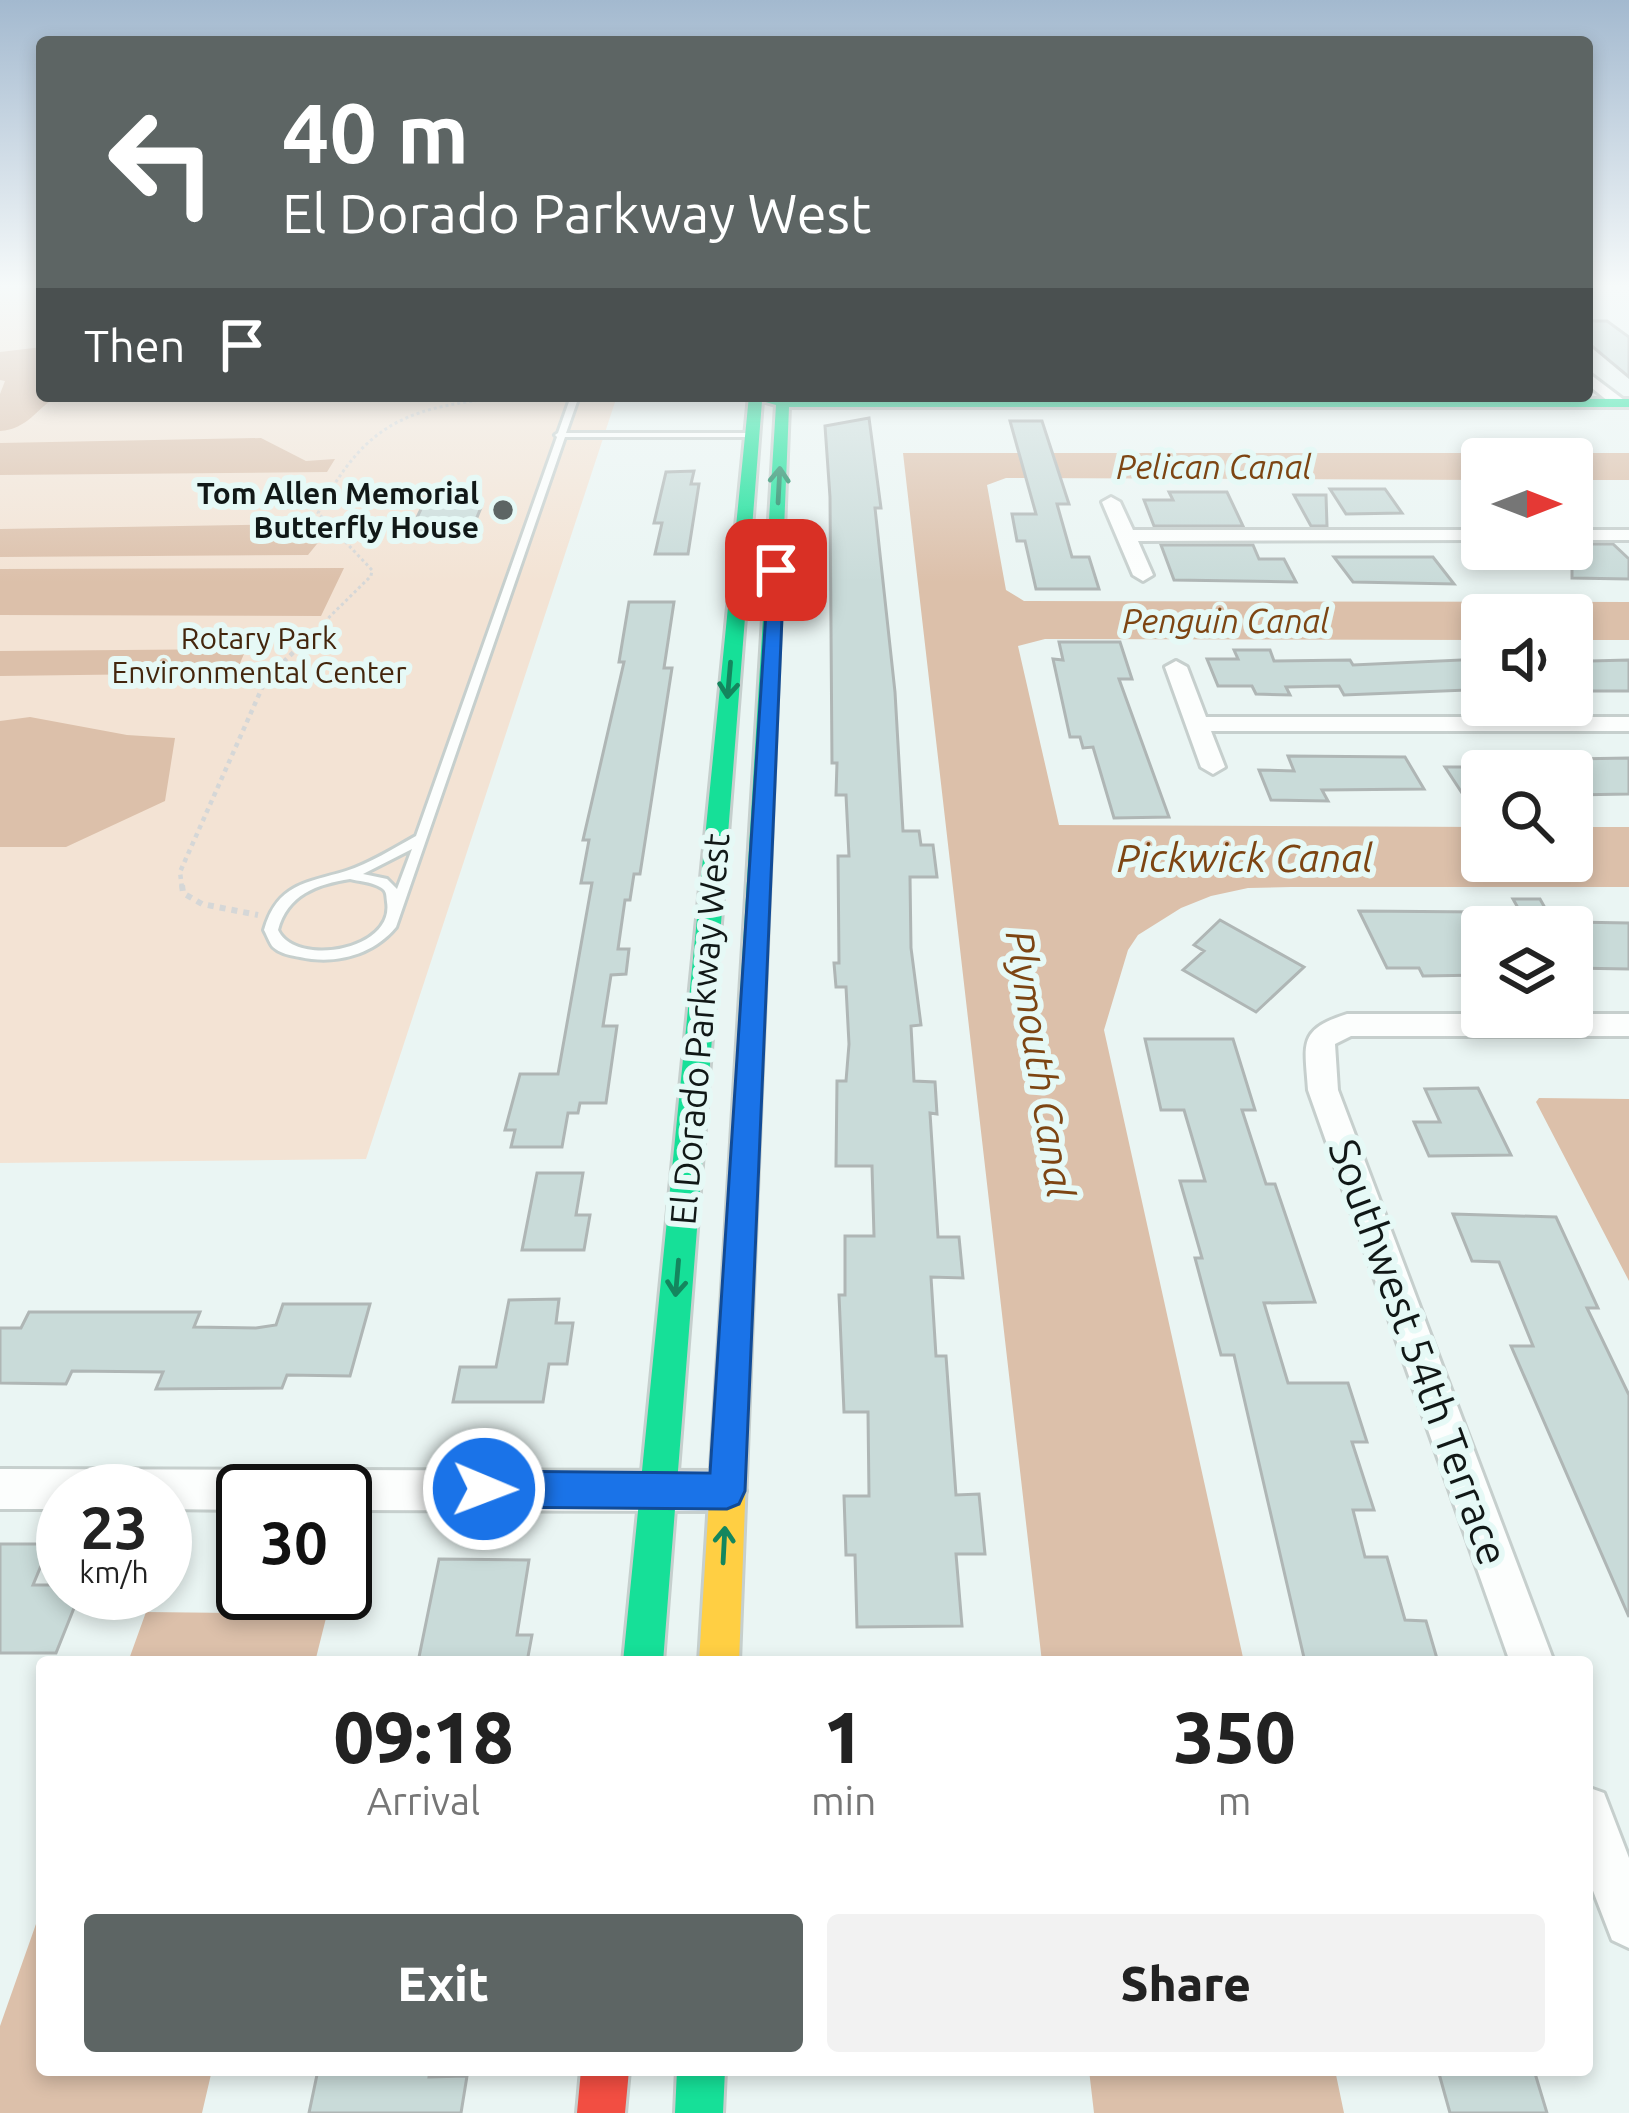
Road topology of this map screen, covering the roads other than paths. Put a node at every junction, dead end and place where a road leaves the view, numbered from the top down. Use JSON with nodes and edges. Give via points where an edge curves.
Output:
{"nodes":[{"id":1,"x":572,"y":402,"type":"edge"},
{"id":2,"x":769,"y":402,"type":"edge"},
{"id":3,"x":771,"y":402,"type":"edge"},
{"id":4,"x":560,"y":434,"type":"junction"},
{"id":5,"x":752,"y":435,"type":"junction"},
{"id":6,"x":1111,"y":502,"type":"dead end"},
{"id":7,"x":1461,"y":535,"type":"edge"},
{"id":8,"x":1593,"y":535,"type":"edge"},
{"id":9,"x":1126,"y":536,"type":"junction"},
{"id":10,"x":1629,"y":536,"type":"edge"},
{"id":11,"x":739,"y":569,"type":"junction"},
{"id":12,"x":776,"y":570,"type":"junction"},
{"id":13,"x":1143,"y":575,"type":"dead end"},
{"id":14,"x":1176,"y":668,"type":"dead end"},
{"id":15,"x":1197,"y":724,"type":"junction"},
{"id":16,"x":1629,"y":724,"type":"edge"},
{"id":17,"x":1213,"y":767,"type":"dead end"},
{"id":18,"x":421,"y":839,"type":"junction"},
{"id":19,"x":350,"y":875,"type":"junction"},
{"id":20,"x":395,"y":914,"type":"junction"},
{"id":21,"x":1629,"y":1025,"type":"edge"},
{"id":22,"x":0,"y":1489,"type":"edge"},
{"id":23,"x":659,"y":1490,"type":"junction"},
{"id":24,"x":727,"y":1491,"type":"junction"},
{"id":25,"x":644,"y":1656,"type":"edge"},
{"id":26,"x":719,"y":1656,"type":"edge"},
{"id":27,"x":1530,"y":1656,"type":"edge"},
{"id":28,"x":1593,"y":1826,"type":"edge"},
{"id":29,"x":1629,"y":1923,"type":"edge"},
{"id":30,"x":604,"y":2076,"type":"edge"},
{"id":31,"x":701,"y":2076,"type":"edge"},
{"id":32,"x":601,"y":2113,"type":"edge"},
{"id":33,"x":699,"y":2113,"type":"edge"}],
"edges":[{"from":1,"to":4,"type":"lane"},
{"from":2,"to":5,"type":"street","name":"El Dorado Parkway West"},
{"from":12,"to":3,"type":"street","name":"El Dorado Parkway West","one_way":true},
{"from":4,"to":5,"type":"lane"},
{"from":4,"to":18,"type":"lane"},
{"from":5,"to":11,"type":"street","name":"El Dorado Parkway West"},
{"from":6,"to":9,"type":"street"},
{"from":7,"to":9,"type":"street"},
{"from":8,"to":10,"type":"street"},
{"from":9,"to":13,"type":"street"},
{"from":11,"to":12,"type":"street"},
{"from":11,"to":23,"type":"street","name":"El Dorado Parkway West","one_way":true},
{"from":12,"to":24,"type":"street","name":"El Dorado Parkway West"},
{"from":14,"to":15,"type":"street"},
{"from":15,"to":16,"type":"street"},
{"from":15,"to":17,"type":"street"},
{"from":18,"to":19,"type":"lane"},
{"from":18,"to":20,"type":"lane"},
{"from":19,"to":20,"type":"lane","via":[[382,882]]},
{"from":19,"to":20,"type":"lane","via":[[295,892],[274,916],[277,943],[308,958],[352,952]]},
{"from":21,"to":27,"type":"street","name":"Southwest 54th Terrace","via":[[1347,1025],[1319,1039],[1323,1090]]},
{"from":22,"to":23,"type":"street"},
{"from":23,"to":24,"type":"street"},
{"from":23,"to":25,"type":"street","name":"El Dorado Parkway West"},
{"from":26,"to":24,"type":"street","name":"El Dorado Parkway West","one_way":true},
{"from":28,"to":29,"type":"street"},
{"from":30,"to":32,"type":"street"},
{"from":31,"to":33,"type":"street"}]}
